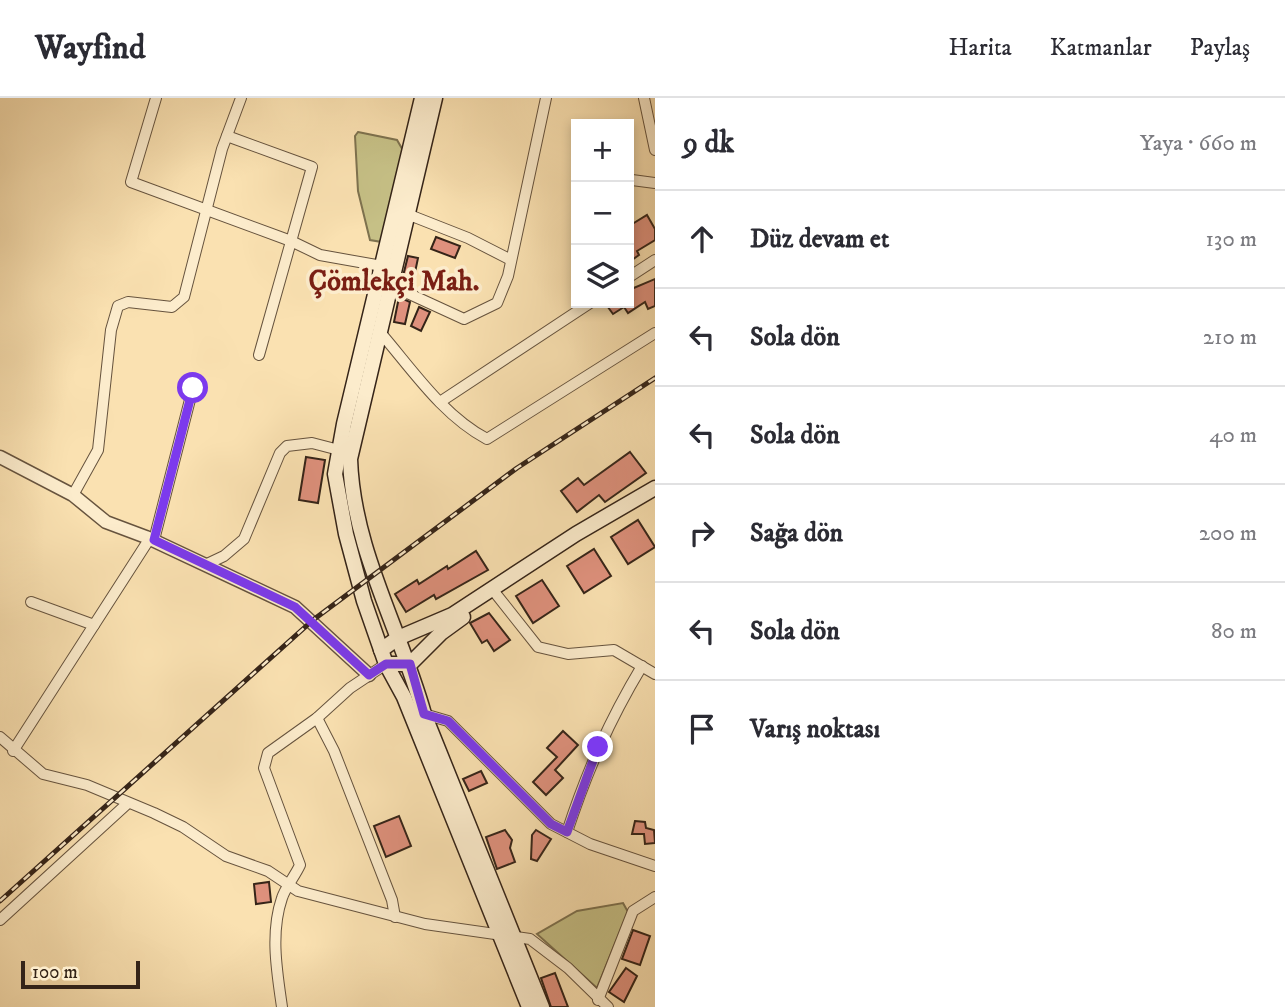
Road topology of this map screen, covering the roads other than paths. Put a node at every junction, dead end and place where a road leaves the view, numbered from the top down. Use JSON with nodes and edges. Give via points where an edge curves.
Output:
{"nodes":[{"id":1,"x":156,"y":98,"type":"edge"},
{"id":2,"x":241,"y":98,"type":"edge"},
{"id":3,"x":422,"y":98,"type":"edge"},
{"id":4,"x":435,"y":98,"type":"edge"},
{"id":5,"x":546,"y":98,"type":"edge"},
{"id":6,"x":644,"y":98,"type":"edge"},
{"id":7,"x":227,"y":136,"type":"junction"},
{"id":8,"x":655,"y":150,"type":"edge"},
{"id":9,"x":634,"y":180,"type":"edge"},
{"id":10,"x":655,"y":183,"type":"edge"},
{"id":11,"x":206,"y":210,"type":"junction"},
{"id":12,"x":407,"y":214,"type":"junction"},
{"id":13,"x":290,"y":241,"type":"junction"},
{"id":14,"x":511,"y":260,"type":"junction"},
{"id":15,"x":655,"y":260,"type":"edge"},
{"id":16,"x":382,"y":266,"type":"junction"},
{"id":17,"x":634,"y":274,"type":"edge"},
{"id":18,"x":390,"y":285,"type":"junction"},
{"id":19,"x":582,"y":308,"type":"edge"},
{"id":20,"x":379,"y":331,"type":"junction"},
{"id":21,"x":655,"y":333,"type":"edge"},
{"id":22,"x":258,"y":355,"type":"dead end"},
{"id":23,"x":193,"y":388,"type":"dead end"},
{"id":24,"x":440,"y":402,"type":"junction"},
{"id":25,"x":339,"y":450,"type":"junction"},
{"id":26,"x":0,"y":457,"type":"edge"},
{"id":27,"x":655,"y":488,"type":"edge"},
{"id":28,"x":73,"y":495,"type":"junction"},
{"id":29,"x":611,"y":515,"type":"junction"},
{"id":30,"x":152,"y":539,"type":"junction"},
{"id":31,"x":205,"y":565,"type":"junction"},
{"id":32,"x":495,"y":594,"type":"junction"},
{"id":33,"x":31,"y":602,"type":"dead end"},
{"id":34,"x":94,"y":625,"type":"junction"},
{"id":35,"x":398,"y":638,"type":"junction"},
{"id":36,"x":384,"y":657,"type":"junction"},
{"id":37,"x":410,"y":664,"type":"junction"},
{"id":38,"x":642,"y":666,"type":"junction"},
{"id":39,"x":655,"y":674,"type":"edge"},
{"id":40,"x":369,"y":675,"type":"junction"},
{"id":41,"x":424,"y":714,"type":"junction"},
{"id":42,"x":317,"y":718,"type":"junction"},
{"id":43,"x":0,"y":737,"type":"edge"},
{"id":44,"x":13,"y":751,"type":"junction"},
{"id":45,"x":128,"y":803,"type":"junction"},
{"id":46,"x":567,"y":832,"type":"junction"},
{"id":47,"x":655,"y":866,"type":"edge"},
{"id":48,"x":291,"y":886,"type":"junction"},
{"id":49,"x":655,"y":897,"type":"edge"},
{"id":50,"x":395,"y":916,"type":"junction"},
{"id":51,"x":0,"y":920,"type":"edge"},
{"id":52,"x":499,"y":936,"type":"junction"},
{"id":53,"x":514,"y":939,"type":"junction"},
{"id":54,"x":598,"y":1000,"type":"junction"},
{"id":55,"x":282,"y":1007,"type":"edge"},
{"id":56,"x":529,"y":1007,"type":"edge"},
{"id":57,"x":542,"y":1007,"type":"edge"},
{"id":58,"x":608,"y":1007,"type":"edge"}],
"edges":[{"from":1,"to":11,"type":"street","via":[[131,182]]},
{"from":2,"to":7,"type":"street"},
{"from":3,"to":16,"type":"main road"},
{"from":4,"to":12,"type":"main road"},
{"from":5,"to":14,"type":"street"},
{"from":6,"to":8,"type":"street"},
{"from":7,"to":11,"type":"street"},
{"from":7,"to":13,"type":"street","via":[[312,167]]},
{"from":9,"to":10,"type":"street"},
{"from":11,"to":13,"type":"street"},
{"from":11,"to":28,"type":"street","via":[[184,297],[172,307],[128,302],[118,306],[111,330],[98,450]]},
{"from":12,"to":14,"type":"street"},
{"from":12,"to":18,"type":"main road"},
{"from":13,"to":16,"type":"street","via":[[320,255]]},
{"from":13,"to":22,"type":"street"},
{"from":14,"to":18,"type":"street","via":[[497,303],[464,319]]},
{"from":15,"to":17,"type":"street"},
{"from":16,"to":25,"type":"main road"},
{"from":18,"to":20,"type":"main road"},
{"from":19,"to":24,"type":"street"},
{"from":20,"to":24,"type":"street"},
{"from":20,"to":35,"type":"main road","via":[[350,459],[351,496],[376,587]]},
{"from":21,"to":24,"type":"street","via":[[487,439],[468,429]]},
{"from":23,"to":30,"type":"street"},
{"from":25,"to":31,"type":"street","via":[[312,443],[287,446],[244,539]]},
{"from":25,"to":36,"type":"main road","via":[[335,474],[346,534]]},
{"from":26,"to":28,"type":"street"},
{"from":27,"to":29,"type":"main road"},
{"from":28,"to":30,"type":"street","via":[[106,522]]},
{"from":29,"to":32,"type":"main road","via":[[597,530]]},
{"from":29,"to":35,"type":"main road","via":[[452,615]]},
{"from":30,"to":31,"type":"street"},
{"from":30,"to":34,"type":"street"},
{"from":31,"to":40,"type":"street","via":[[295,607]]},
{"from":32,"to":37,"type":"main road","via":[[441,633]]},
{"from":32,"to":38,"type":"street","via":[[538,647],[568,654],[614,650]]},
{"from":33,"to":34,"type":"street"},
{"from":34,"to":44,"type":"street"},
{"from":35,"to":36,"type":"main road"},
{"from":35,"to":37,"type":"main road"},
{"from":36,"to":37,"type":"main road"},
{"from":36,"to":40,"type":"street"},
{"from":36,"to":52,"type":"main road"},
{"from":37,"to":41,"type":"main road"},
{"from":38,"to":39,"type":"street"},
{"from":38,"to":46,"type":"street","via":[[589,765]]},
{"from":40,"to":42,"type":"street"},
{"from":41,"to":46,"type":"street","via":[[448,721],[551,824]]},
{"from":41,"to":53,"type":"main road"},
{"from":42,"to":48,"type":"street","via":[[268,753],[264,768],[300,865]]},
{"from":42,"to":50,"type":"street","via":[[334,751]]},
{"from":43,"to":44,"type":"street"},
{"from":44,"to":45,"type":"street","via":[[43,774]]},
{"from":45,"to":48,"type":"street","via":[[183,827],[226,856],[268,871]]},
{"from":45,"to":51,"type":"street"},
{"from":46,"to":47,"type":"street"},
{"from":48,"to":50,"type":"street","via":[[323,899]]},
{"from":48,"to":55,"type":"street","via":[[283,895],[276,923]]},
{"from":49,"to":54,"type":"street","via":[[634,911]]},
{"from":50,"to":52,"type":"street"},
{"from":52,"to":53,"type":"street"},
{"from":52,"to":56,"type":"main road"},
{"from":53,"to":54,"type":"street","via":[[530,939],[547,950]]},
{"from":53,"to":57,"type":"main road"},
{"from":54,"to":58,"type":"street"}]}
